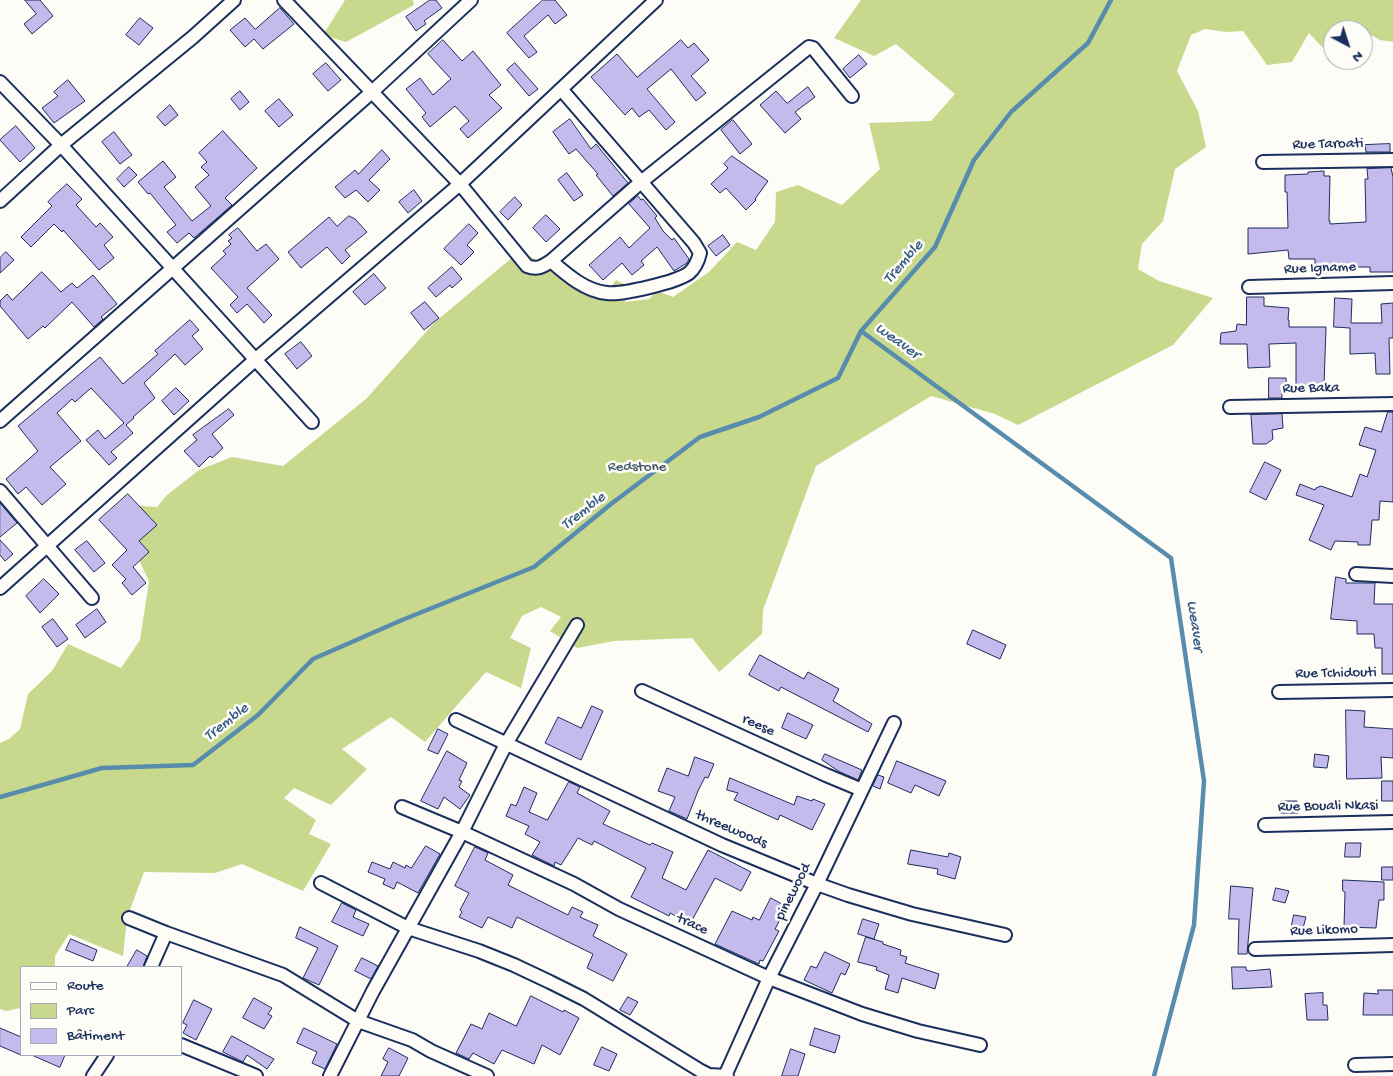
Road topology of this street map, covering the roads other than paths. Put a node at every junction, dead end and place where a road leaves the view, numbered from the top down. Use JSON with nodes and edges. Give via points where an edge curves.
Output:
{"nodes":[{"id":1,"x":234,"y":0,"type":"edge"},
{"id":2,"x":284,"y":0,"type":"edge"},
{"id":3,"x":471,"y":0,"type":"edge"},
{"id":4,"x":656,"y":0,"type":"edge"},
{"id":5,"x":0,"y":82,"type":"edge"},
{"id":6,"x":561,"y":89,"type":"junction"},
{"id":7,"x":373,"y":91,"type":"junction"},
{"id":8,"x":852,"y":96,"type":"dead end"},
{"id":9,"x":61,"y":145,"type":"junction"},
{"id":10,"x":1393,"y":160,"type":"edge"},
{"id":11,"x":1263,"y":162,"type":"dead end"},
{"id":12,"x":641,"y":182,"type":"junction"},
{"id":13,"x":460,"y":184,"type":"junction"},
{"id":14,"x":0,"y":201,"type":"edge"},
{"id":15,"x":551,"y":261,"type":"junction"},
{"id":16,"x":172,"y":269,"type":"junction"},
{"id":17,"x":1393,"y":283,"type":"edge"},
{"id":18,"x":1249,"y":288,"type":"dead end"},
{"id":19,"x":256,"y":359,"type":"junction"},
{"id":20,"x":1393,"y":404,"type":"edge"},
{"id":21,"x":1230,"y":406,"type":"dead end"},
{"id":22,"x":0,"y":422,"type":"edge"},
{"id":23,"x":312,"y":422,"type":"dead end"},
{"id":24,"x":0,"y":491,"type":"edge"},
{"id":25,"x":47,"y":546,"type":"junction"},
{"id":26,"x":1356,"y":574,"type":"dead end"},
{"id":27,"x":1393,"y":576,"type":"edge"},
{"id":28,"x":0,"y":588,"type":"edge"},
{"id":29,"x":92,"y":598,"type":"dead end"},
{"id":30,"x":577,"y":625,"type":"dead end"},
{"id":31,"x":1393,"y":690,"type":"edge"},
{"id":32,"x":642,"y":691,"type":"dead end"},
{"id":33,"x":1279,"y":692,"type":"dead end"},
{"id":34,"x":456,"y":720,"type":"dead end"},
{"id":35,"x":894,"y":722,"type":"dead end"},
{"id":36,"x":506,"y":744,"type":"junction"},
{"id":37,"x":862,"y":790,"type":"junction"},
{"id":38,"x":402,"y":807,"type":"dead end"},
{"id":39,"x":1393,"y":822,"type":"edge"},
{"id":40,"x":1265,"y":824,"type":"dead end"},
{"id":41,"x":462,"y":832,"type":"junction"},
{"id":42,"x":321,"y":883,"type":"dead end"},
{"id":43,"x":817,"y":884,"type":"junction"},
{"id":44,"x":129,"y":918,"type":"dead end"},
{"id":45,"x":408,"y":928,"type":"junction"},
{"id":46,"x":166,"y":933,"type":"junction"},
{"id":47,"x":1005,"y":935,"type":"dead end"},
{"id":48,"x":1393,"y":945,"type":"edge"},
{"id":49,"x":1255,"y":949,"type":"dead end"},
{"id":50,"x":151,"y":966,"type":"edge"},
{"id":51,"x":769,"y":978,"type":"junction"},
{"id":52,"x":358,"y":1020,"type":"junction"},
{"id":53,"x":182,"y":1045,"type":"edge"},
{"id":54,"x":980,"y":1045,"type":"dead end"},
{"id":55,"x":106,"y":1056,"type":"edge"},
{"id":56,"x":1393,"y":1064,"type":"edge"},
{"id":57,"x":1355,"y":1065,"type":"dead end"},
{"id":58,"x":93,"y":1076,"type":"edge"},
{"id":59,"x":256,"y":1076,"type":"edge"},
{"id":60,"x":330,"y":1076,"type":"edge"},
{"id":61,"x":487,"y":1076,"type":"edge"},
{"id":62,"x":726,"y":1076,"type":"edge"}],
"edges":[{"from":1,"to":9,"type":"street"},
{"from":2,"to":7,"type":"street"},
{"from":3,"to":7,"type":"street"},
{"from":4,"to":6,"type":"street"},
{"from":5,"to":9,"type":"street"},
{"from":6,"to":12,"type":"street"},
{"from":6,"to":13,"type":"street"},
{"from":7,"to":13,"type":"street"},
{"from":7,"to":16,"type":"street"},
{"from":8,"to":12,"type":"street","via":[[814,48],[809,47]]},
{"from":9,"to":14,"type":"street"},
{"from":9,"to":16,"type":"street"},
{"from":10,"to":11,"type":"street","name":"Rue Taroati"},
{"from":12,"to":15,"type":"street"},
{"from":12,"to":15,"type":"street","via":[[700,253],[698,262],[688,273],[637,290],[608,293],[571,278]]},
{"from":13,"to":15,"type":"street","via":[[527,266],[537,269]]},
{"from":13,"to":19,"type":"street"},
{"from":16,"to":19,"type":"street"},
{"from":16,"to":22,"type":"street"},
{"from":17,"to":18,"type":"street","name":"Rue Igname"},
{"from":19,"to":23,"type":"street"},
{"from":19,"to":25,"type":"street"},
{"from":20,"to":21,"type":"street","name":"Rue Baka"},
{"from":24,"to":25,"type":"street"},
{"from":25,"to":28,"type":"street"},
{"from":25,"to":29,"type":"street"},
{"from":26,"to":27,"type":"street"},
{"from":30,"to":36,"type":"street"},
{"from":31,"to":33,"type":"street","name":"Rue Tchidouti"},
{"from":32,"to":37,"type":"street","name":"reese"},
{"from":34,"to":36,"type":"street","name":"threewoods"},
{"from":35,"to":37,"type":"street","name":"pinewood"},
{"from":36,"to":41,"type":"street"},
{"from":36,"to":43,"type":"street","name":"threewoods","via":[[722,845]]},
{"from":37,"to":43,"type":"street","name":"pinewood"},
{"from":38,"to":41,"type":"street","name":"trace"},
{"from":39,"to":40,"type":"street","name":"Rue Bouali Nkasi"},
{"from":41,"to":45,"type":"street"},
{"from":41,"to":51,"type":"street","name":"trace"},
{"from":42,"to":45,"type":"street"},
{"from":43,"to":47,"type":"street","name":"threewoods","via":[[912,914]]},
{"from":43,"to":51,"type":"street","name":"pinewood"},
{"from":44,"to":46,"type":"street"},
{"from":45,"to":52,"type":"street"},
{"from":45,"to":62,"type":"street","via":[[514,965],[584,999],[701,1071]]},
{"from":46,"to":50,"type":"street"},
{"from":46,"to":52,"type":"street","via":[[282,975]]},
{"from":48,"to":49,"type":"street","name":"Rue Likomo"},
{"from":51,"to":54,"type":"street","name":"trace","via":[[862,1014]]},
{"from":51,"to":62,"type":"street","name":"pinewood"},
{"from":52,"to":60,"type":"street"},
{"from":52,"to":61,"type":"street","via":[[412,1040]]},
{"from":53,"to":59,"type":"street"},
{"from":55,"to":58,"type":"street"},
{"from":56,"to":57,"type":"street"}]}
